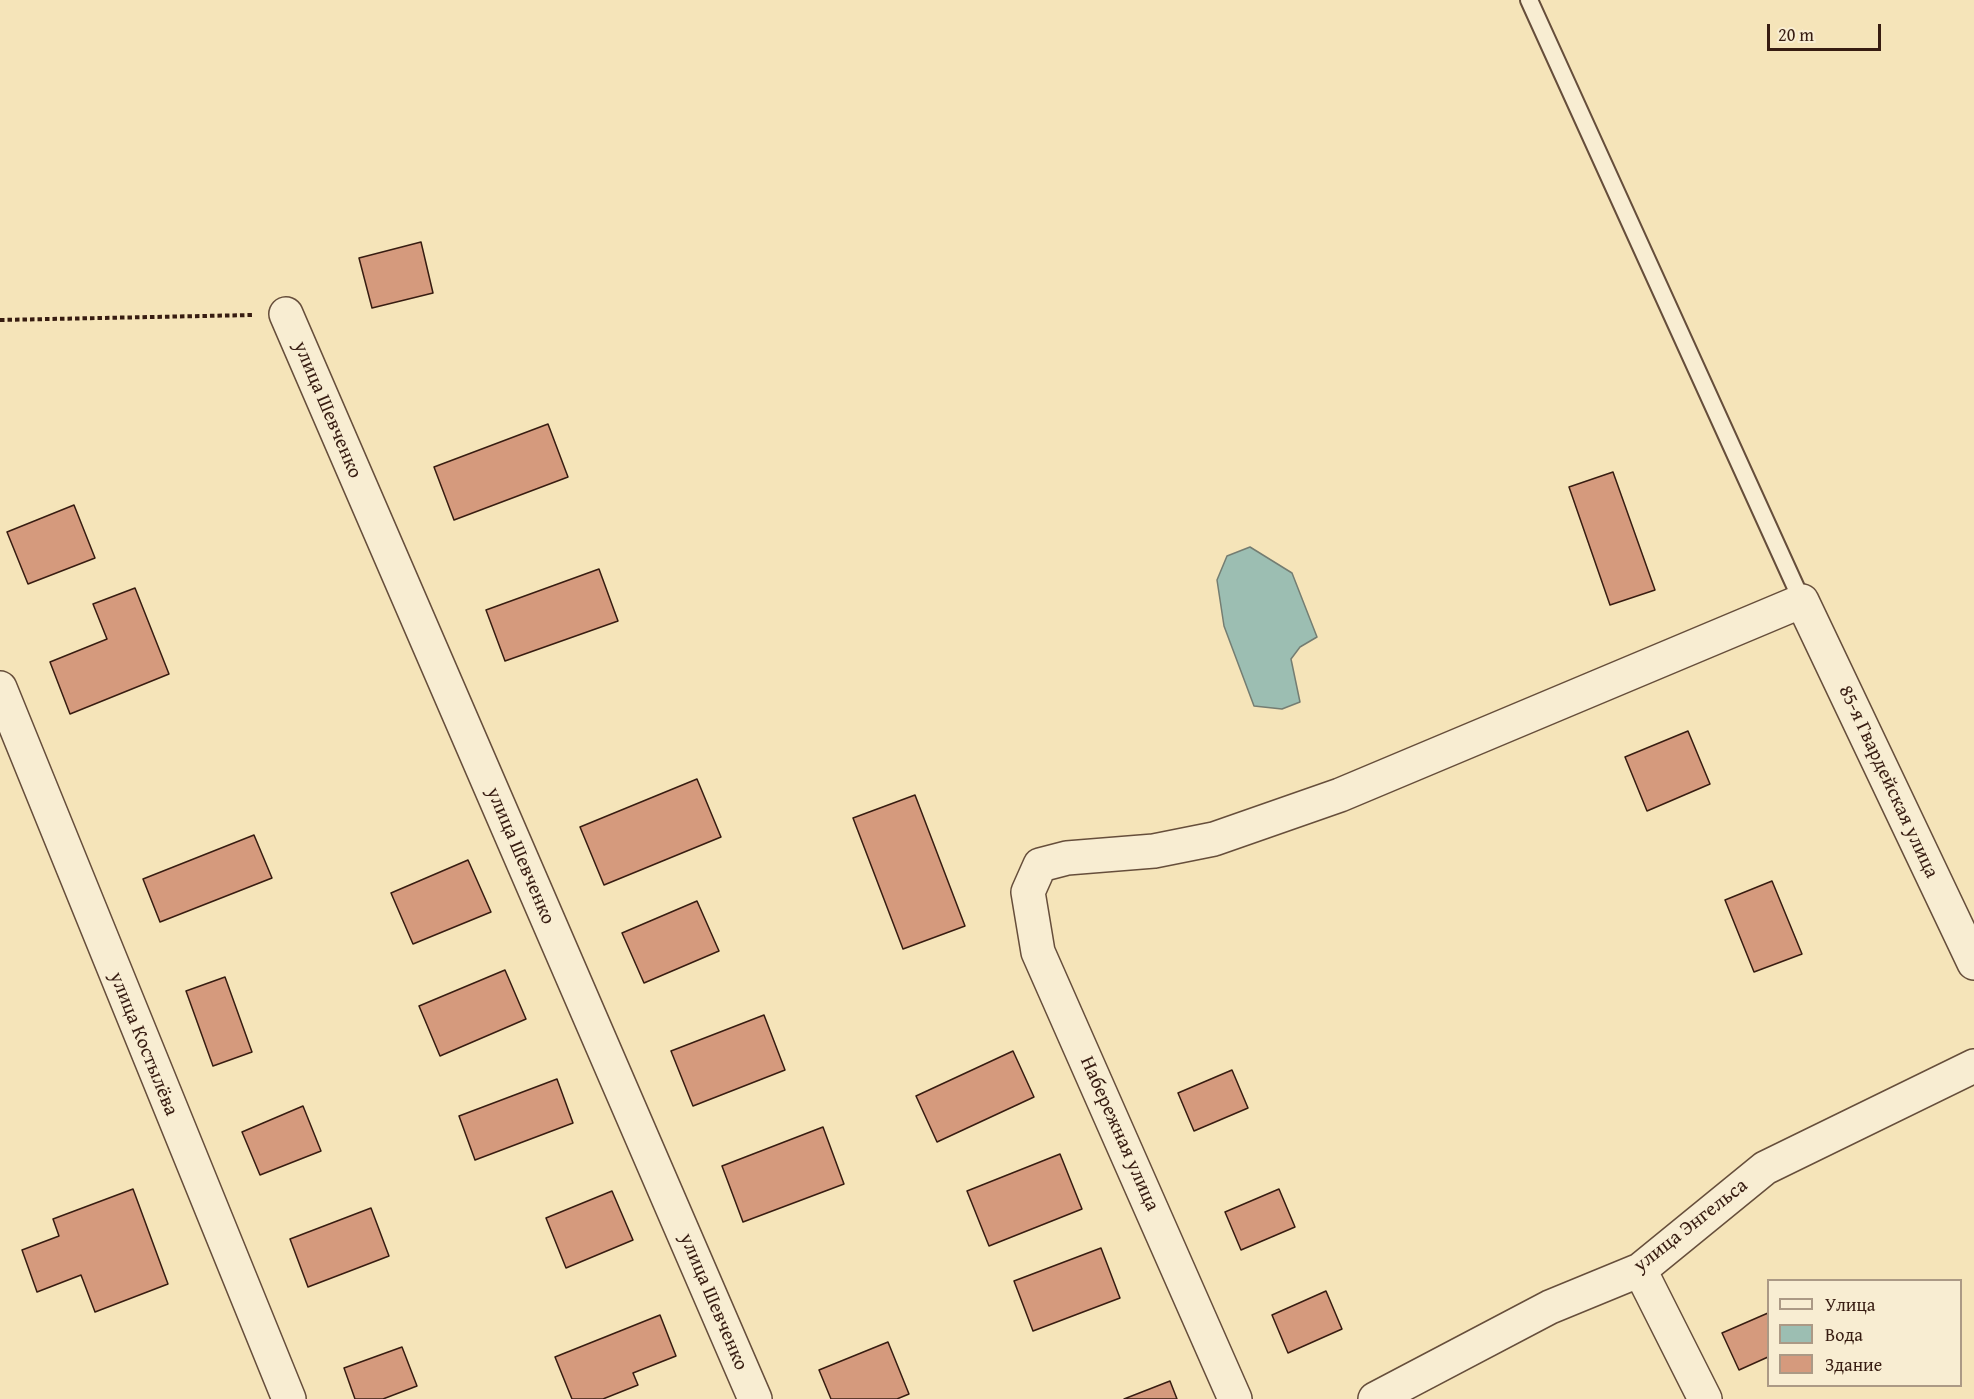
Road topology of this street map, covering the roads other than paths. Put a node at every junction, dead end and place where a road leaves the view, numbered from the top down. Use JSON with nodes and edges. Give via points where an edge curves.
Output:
{"nodes":[{"id":1,"x":1529,"y":0,"type":"edge"},
{"id":2,"x":286,"y":314,"type":"road end"},
{"id":3,"x":1802,"y":601,"type":"junction"},
{"id":4,"x":0,"y":688,"type":"edge"},
{"id":5,"x":1974,"y":963,"type":"edge"},
{"id":6,"x":1974,"y":1066,"type":"edge"},
{"id":7,"x":1640,"y":1270,"type":"junction"},
{"id":8,"x":289,"y":1399,"type":"edge"},
{"id":9,"x":755,"y":1399,"type":"edge"},
{"id":10,"x":1235,"y":1399,"type":"edge"},
{"id":11,"x":1375,"y":1399,"type":"edge"},
{"id":12,"x":1705,"y":1399,"type":"edge"}],
"edges":[{"from":1,"to":3,"type":"lane"},
{"from":2,"to":9,"type":"street","name":"улица Шевченко"},
{"from":3,"to":5,"type":"street","name":"85-я Гвардейская улица"},
{"from":3,"to":10,"type":"street","name":"Набережная улица","via":[[1340,795],[1225,835],[1154,851],[1067,858],[1040,865],[1028,892],[1038,952]]},
{"from":4,"to":8,"type":"street","name":"улица Костылёва"},
{"from":6,"to":7,"type":"street","name":"улица Энгельса","via":[[1765,1168]]},
{"from":7,"to":11,"type":"street","name":"улица Энгельса","via":[[1550,1307]]},
{"from":7,"to":12,"type":"street"}]}
